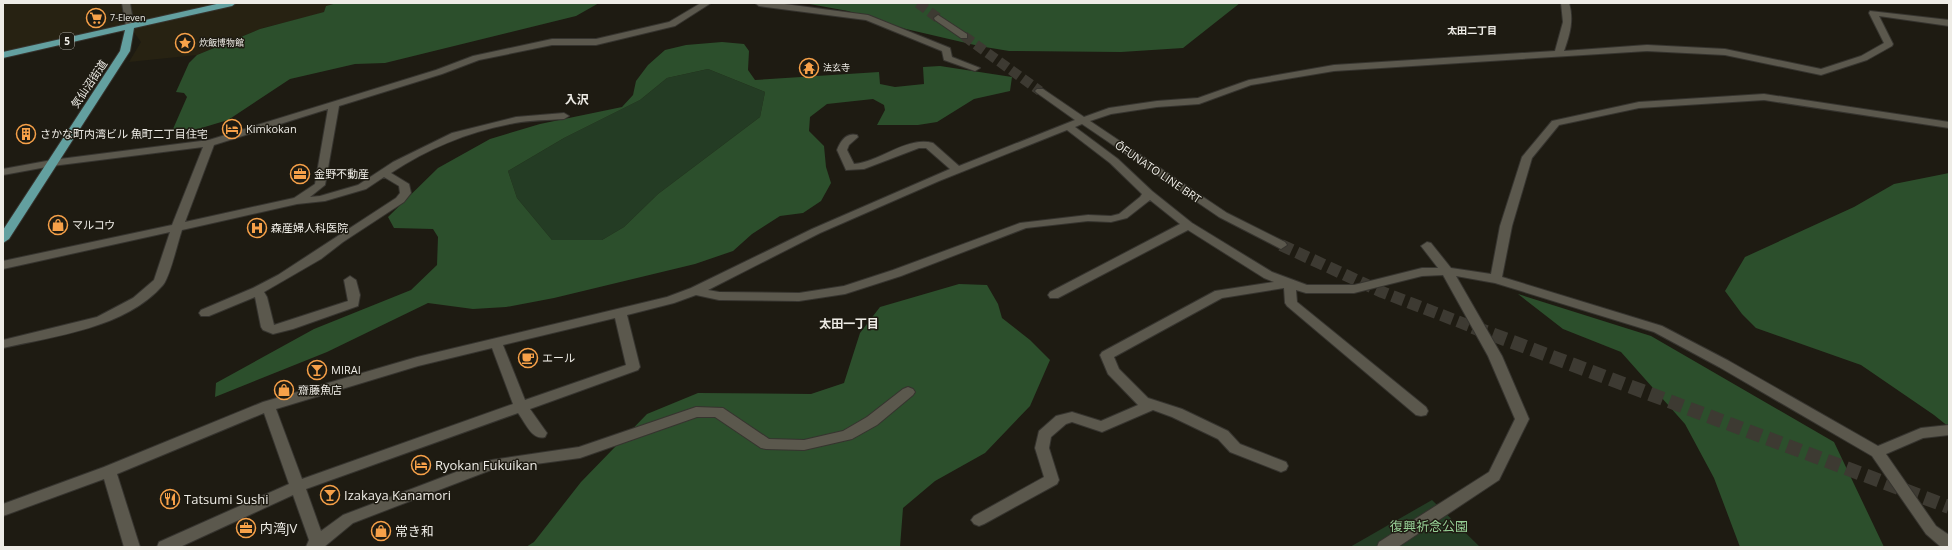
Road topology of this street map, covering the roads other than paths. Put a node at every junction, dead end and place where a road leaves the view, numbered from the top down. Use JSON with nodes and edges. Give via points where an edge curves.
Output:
{"nodes":[{"id":1,"x":126,"y":3,"type":"edge"},
{"id":2,"x":232,"y":3,"type":"edge"},
{"id":3,"x":707,"y":3,"type":"edge"},
{"id":4,"x":759,"y":3,"type":"edge"},
{"id":5,"x":1565,"y":3,"type":"edge"},
{"id":6,"x":938,"y":18,"type":"tunnel mouth"},
{"id":7,"x":1949,"y":23,"type":"edge"},
{"id":8,"x":130,"y":27,"type":"junction"},
{"id":9,"x":964,"y":36,"type":"tunnel mouth"},
{"id":10,"x":1559,"y":53,"type":"junction"},
{"id":11,"x":3,"y":56,"type":"edge"},
{"id":12,"x":976,"y":68,"type":"dead end"},
{"id":13,"x":1040,"y":91,"type":"tunnel mouth"},
{"id":14,"x":334,"y":105,"type":"junction"},
{"id":15,"x":564,"y":116,"type":"dead end"},
{"id":16,"x":1083,"y":120,"type":"junction"},
{"id":17,"x":1949,"y":125,"type":"edge"},
{"id":18,"x":1068,"y":126,"type":"junction"},
{"id":19,"x":853,"y":137,"type":"dead end"},
{"id":20,"x":210,"y":143,"type":"junction"},
{"id":21,"x":52,"y":163,"type":"junction"},
{"id":22,"x":957,"y":170,"type":"junction"},
{"id":23,"x":3,"y":172,"type":"edge"},
{"id":24,"x":384,"y":172,"type":"junction"},
{"id":25,"x":1148,"y":193,"type":"junction"},
{"id":26,"x":297,"y":201,"type":"junction"},
{"id":27,"x":1188,"y":225,"type":"junction"},
{"id":28,"x":178,"y":226,"type":"junction"},
{"id":29,"x":3,"y":239,"type":"edge"},
{"id":30,"x":1281,"y":245,"type":"tunnel mouth"},
{"id":31,"x":1427,"y":246,"type":"dead end"},
{"id":32,"x":3,"y":265,"type":"edge"},
{"id":33,"x":1446,"y":271,"type":"junction"},
{"id":34,"x":1496,"y":279,"type":"junction"},
{"id":35,"x":350,"y":280,"type":"dead end"},
{"id":36,"x":1290,"y":283,"type":"junction"},
{"id":37,"x":257,"y":291,"type":"junction"},
{"id":38,"x":695,"y":291,"type":"junction"},
{"id":39,"x":1054,"y":295,"type":"dead end"},
{"id":40,"x":205,"y":313,"type":"dead end"},
{"id":41,"x":620,"y":313,"type":"junction"},
{"id":42,"x":496,"y":343,"type":"junction"},
{"id":43,"x":3,"y":344,"type":"edge"},
{"id":44,"x":908,"y":392,"type":"dead end"},
{"id":45,"x":1152,"y":405,"type":"junction"},
{"id":46,"x":268,"y":406,"type":"junction"},
{"id":47,"x":521,"y":407,"type":"junction"},
{"id":48,"x":1421,"y":411,"type":"dead end"},
{"id":49,"x":1949,"y":430,"type":"edge"},
{"id":50,"x":540,"y":433,"type":"dead end"},
{"id":51,"x":1877,"y":452,"type":"junction"},
{"id":52,"x":1281,"y":466,"type":"dead end"},
{"id":53,"x":109,"y":471,"type":"junction"},
{"id":54,"x":298,"y":486,"type":"junction"},
{"id":55,"x":3,"y":510,"type":"edge"},
{"id":56,"x":979,"y":520,"type":"dead end"},
{"id":57,"x":1949,"y":544,"type":"edge"},
{"id":58,"x":315,"y":545,"type":"edge"},
{"id":59,"x":132,"y":547,"type":"edge"},
{"id":60,"x":165,"y":547,"type":"edge"},
{"id":61,"x":1385,"y":547,"type":"edge"}],
"edges":[{"from":1,"to":8,"type":"street"},
{"from":2,"to":8,"type":"main road"},
{"from":3,"to":14,"type":"street","via":[[672,24],[637,34],[596,42],[552,42],[476,58]]},
{"from":4,"to":12,"type":"street","via":[[868,18],[947,50],[947,58]]},
{"from":5,"to":10,"type":"street","via":[[1569,13],[1567,30]]},
{"from":6,"to":9,"type":"street"},
{"from":7,"to":10,"type":"street","via":[[1873,13],[1889,44],[1864,58],[1821,72],[1725,52],[1647,48]]},
{"from":8,"to":11,"type":"main road","number":"5"},
{"from":8,"to":21,"type":"main road","name":"気仙沼街道","via":[[125,51]]},
{"from":10,"to":16,"type":"street","via":[[1334,68],[1249,83],[1199,101],[1121,109]]},
{"from":13,"to":16,"type":"street","name":"ŌFUNATO LINE BRT"},
{"from":14,"to":20,"type":"street"},
{"from":14,"to":26,"type":"street","via":[[320,185]]},
{"from":15,"to":24,"type":"street","via":[[516,120],[456,135]]},
{"from":16,"to":18,"type":"street"},
{"from":16,"to":30,"type":"street","name":"ŌFUNATO LINE BRT","via":[[1223,215]]},
{"from":17,"to":34,"type":"street","via":[[1764,97],[1639,105],[1556,123],[1527,157],[1506,226]]},
{"from":18,"to":22,"type":"street"},
{"from":18,"to":25,"type":"street","via":[[1114,161]]},
{"from":19,"to":22,"type":"street","via":[[845,143],[842,150],[850,168],[860,167],[918,145],[929,145]]},
{"from":20,"to":21,"type":"street"},
{"from":20,"to":28,"type":"street"},
{"from":21,"to":23,"type":"street"},
{"from":21,"to":29,"type":"main road","name":"気仙沼街道"},
{"from":22,"to":38,"type":"street","via":[[816,231]]},
{"from":24,"to":26,"type":"street","via":[[362,187],[321,199]]},
{"from":24,"to":37,"type":"street","via":[[404,184],[406,193],[400,200],[317,256]]},
{"from":25,"to":27,"type":"street"},
{"from":25,"to":38,"type":"street","via":[[1145,199],[1123,216],[1024,225],[897,273],[844,290],[799,297],[719,296]]},
{"from":26,"to":28,"type":"street"},
{"from":27,"to":36,"type":"street","via":[[1268,275]]},
{"from":27,"to":39,"type":"street"},
{"from":28,"to":32,"type":"street"},
{"from":28,"to":43,"type":"street","via":[[159,282],[137,301],[101,320]]},
{"from":31,"to":33,"type":"street"},
{"from":33,"to":34,"type":"street"},
{"from":33,"to":36,"type":"street","via":[[1422,272],[1354,289],[1306,289]]},
{"from":33,"to":61,"type":"street","via":[[1495,356],[1522,419],[1494,476]]},
{"from":34,"to":51,"type":"street","via":[[1658,329]]},
{"from":35,"to":37,"type":"street","via":[[354,302],[273,330],[267,327]]},
{"from":36,"to":45,"type":"street","via":[[1219,294],[1107,355],[1113,371],[1143,402]]},
{"from":36,"to":48,"type":"street","via":[[1291,303]]},
{"from":37,"to":40,"type":"street"},
{"from":38,"to":41,"type":"street"},
{"from":41,"to":42,"type":"street"},
{"from":41,"to":47,"type":"street","via":[[633,367]]},
{"from":42,"to":46,"type":"street","via":[[417,362]]},
{"from":42,"to":47,"type":"street"},
{"from":44,"to":58,"type":"street","via":[[872,421],[847,435],[804,445],[766,444],[718,412],[696,412],[580,452],[490,465],[348,519]]},
{"from":45,"to":52,"type":"street","via":[[1177,413],[1223,435],[1235,448]]},
{"from":45,"to":56,"type":"street","via":[[1102,427],[1072,417],[1061,420],[1044,435],[1042,448],[1052,480]]},
{"from":46,"to":53,"type":"street"},
{"from":46,"to":54,"type":"street"},
{"from":47,"to":50,"type":"street"},
{"from":47,"to":54,"type":"street"},
{"from":49,"to":51,"type":"street","via":[[1940,429],[1910,437]]},
{"from":51,"to":57,"type":"street","via":[[1931,530]]},
{"from":53,"to":55,"type":"street"},
{"from":53,"to":59,"type":"street"},
{"from":54,"to":58,"type":"street"},
{"from":54,"to":60,"type":"street"}]}
